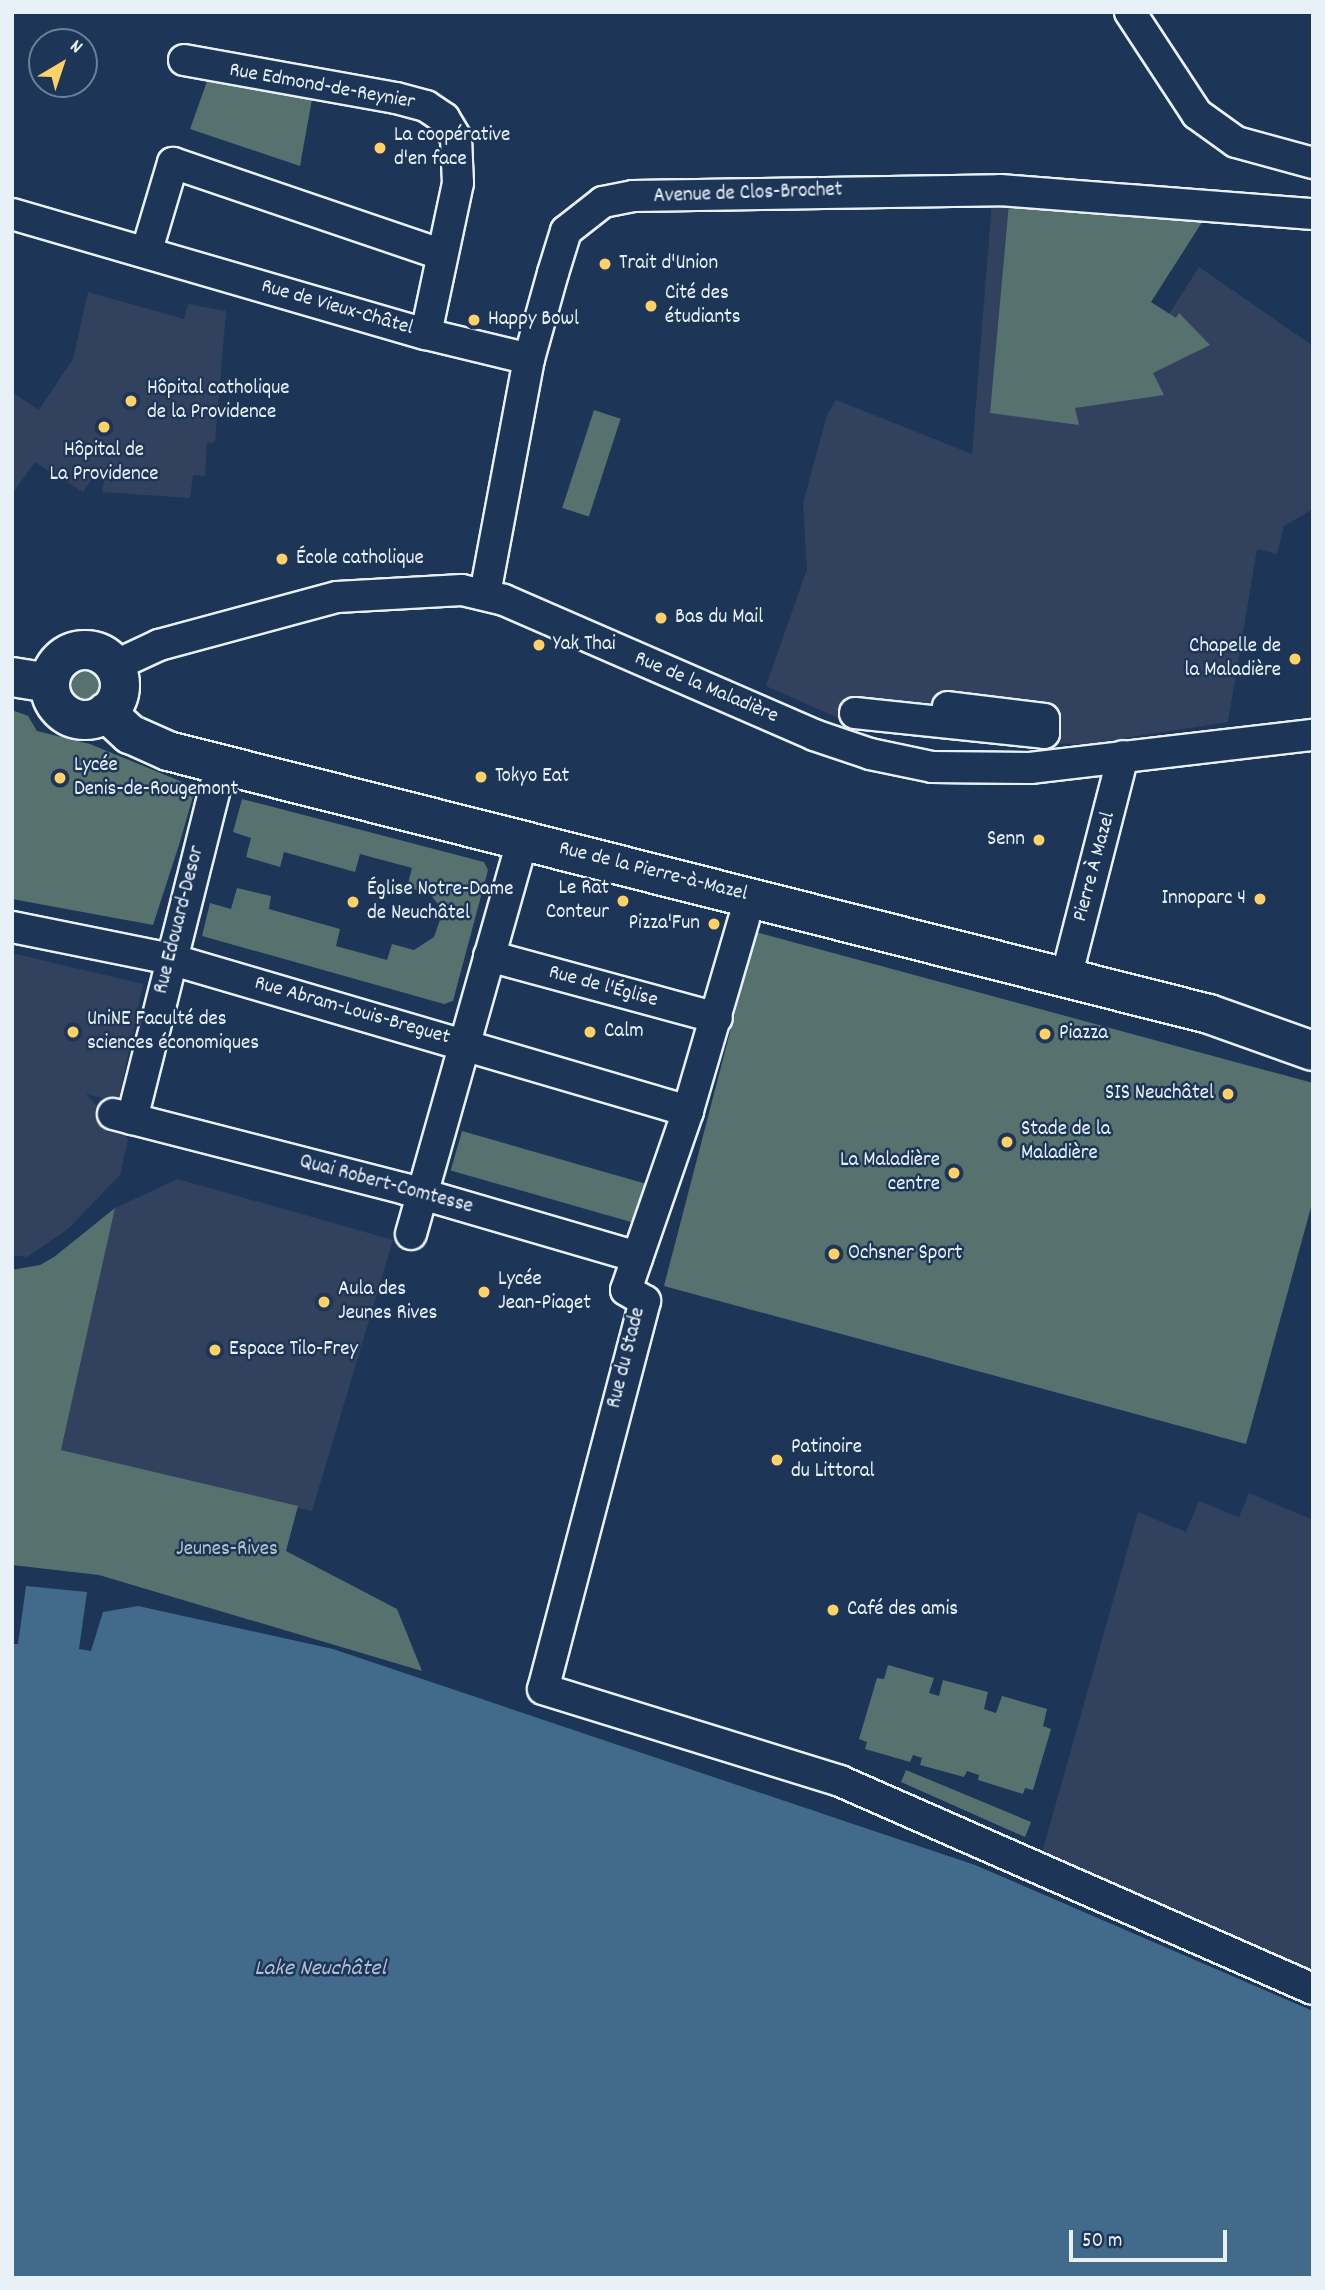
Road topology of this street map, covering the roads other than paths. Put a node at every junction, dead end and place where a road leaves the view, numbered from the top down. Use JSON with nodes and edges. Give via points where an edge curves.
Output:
{"nodes":[{"id":1,"x":1130,"y":12,"type":"edge"},
{"id":2,"x":184,"y":60,"type":"dead end"},
{"id":3,"x":1313,"y":163,"type":"edge"},
{"id":4,"x":12,"y":214,"type":"edge"},
{"id":5,"x":1313,"y":214,"type":"edge"},
{"id":6,"x":147,"y":250,"type":"junction"},
{"id":7,"x":440,"y":254,"type":"junction"},
{"id":8,"x":426,"y":334,"type":"junction"},
{"id":9,"x":529,"y":359,"type":"junction"},
{"id":10,"x":485,"y":594,"type":"junction"},
{"id":11,"x":114,"y":666,"type":"junction"},
{"id":12,"x":12,"y":677,"type":"edge"},
{"id":13,"x":50,"y":683,"type":"junction"},
{"id":14,"x":106,"y":712,"type":"junction"},
{"id":15,"x":855,"y":713,"type":"junction"},
{"id":16,"x":1313,"y":735,"type":"edge"},
{"id":17,"x":843,"y":745,"type":"junction"},
{"id":18,"x":1124,"y":756,"type":"junction"},
{"id":19,"x":222,"y":762,"type":"junction"},
{"id":20,"x":523,"y":839,"type":"junction"},
{"id":21,"x":744,"y":919,"type":"dead end"},
{"id":22,"x":12,"y":926,"type":"edge"},
{"id":23,"x":489,"y":956,"type":"junction"},
{"id":24,"x":170,"y":959,"type":"junction"},
{"id":25,"x":1066,"y":978,"type":"junction"},
{"id":26,"x":1209,"y":1014,"type":"junction"},
{"id":27,"x":717,"y":1018,"type":"junction"},
{"id":28,"x":1313,"y":1025,"type":"edge"},
{"id":29,"x":466,"y":1043,"type":"junction"},
{"id":30,"x":1313,"y":1051,"type":"edge"},
{"id":31,"x":688,"y":1111,"type":"junction"},
{"id":32,"x":123,"y":1116,"type":"joint"},
{"id":33,"x":423,"y":1194,"type":"junction"},
{"id":34,"x":411,"y":1234,"type":"dead end"},
{"id":35,"x":637,"y":1257,"type":"junction"},
{"id":36,"x":1313,"y":1989,"type":"edge"}],
"edges":[{"from":1,"to":3,"type":"street","via":[[1196,114],[1236,142]]},
{"from":2,"to":7,"type":"street","name":"Rue Edmond-de-Reynier","via":[[396,98],[426,106],[444,118],[456,138],[458,183]]},
{"from":4,"to":6,"type":"street","name":"Rue de Vieux-Châtel"},
{"from":5,"to":9,"type":"street","name":"Avenue de Clos-Brochet","via":[[1000,190],[633,196],[603,202],[566,231]]},
{"from":6,"to":7,"type":"street","via":[[173,163]]},
{"from":6,"to":8,"type":"street","name":"Rue de Vieux-Châtel"},
{"from":7,"to":8,"type":"street","name":"Rue Edmond-de-Reynier"},
{"from":8,"to":9,"type":"street","name":"Rue de Vieux-Châtel"},
{"from":9,"to":10,"type":"street","name":"Avenue de Clos-Brochet"},
{"from":10,"to":11,"type":"street","name":"Rue de la Maladière","via":[[419,590],[337,597],[159,645]]},
{"from":10,"to":17,"type":"street","name":"Rue de la Maladière"},
{"from":11,"to":13,"type":"main road","via":[[93,651],[75,652],[60,660]]},
{"from":11,"to":14,"type":"main road","via":[[118,695]]},
{"from":12,"to":13,"type":"main road"},
{"from":13,"to":14,"type":"main road","via":[[64,713],[85,720]]},
{"from":14,"to":19,"type":"main road","name":"Rue de la Pierre-à-Mazel","via":[[146,743]]},
{"from":15,"to":15,"type":"street","via":[[859,695],[948,701],[1044,719],[1044,733]]},
{"from":15,"to":17,"type":"street"},
{"from":16,"to":18,"type":"street","name":"Rue de la Maladière"},
{"from":17,"to":18,"type":"street","name":"Rue de la Maladière","via":[[901,761],[969,769],[1030,768]]},
{"from":18,"to":25,"type":"street","name":"Pierre À Mazel"},
{"from":19,"to":20,"type":"main road","name":"Rue de la Pierre-à-Mazel"},
{"from":19,"to":24,"type":"street","name":"Rue Edouard-Desor"},
{"from":20,"to":23,"type":"street"},
{"from":20,"to":25,"type":"main road","name":"Rue de la Pierre-à-Mazel"},
{"from":21,"to":27,"type":"street","name":"Rue du Stade"},
{"from":22,"to":24,"type":"street","name":"Rue Abram-Louis-Breguet"},
{"from":23,"to":27,"type":"street","name":"Rue de l'Église"},
{"from":23,"to":29,"type":"street"},
{"from":24,"to":29,"type":"street","name":"Rue Abram-Louis-Breguet"},
{"from":24,"to":32,"type":"street","name":"Rue Edouard-Desor"},
{"from":25,"to":26,"type":"main road","name":"Rue de la Pierre-à-Mazel"},
{"from":26,"to":28,"type":"main road","name":"Rue de la Pierre-à-Mazel"},
{"from":26,"to":30,"type":"main road","name":"Rue de la Pierre-à-Mazel"},
{"from":27,"to":31,"type":"street","name":"Rue du Stade"},
{"from":29,"to":31,"type":"street","name":"Rue Abram-Louis-Breguet"},
{"from":29,"to":33,"type":"street"},
{"from":31,"to":35,"type":"street","name":"Rue du Stade"},
{"from":32,"to":33,"type":"street","name":"Quai Robert-Comtesse"},
{"from":33,"to":34,"type":"street"},
{"from":33,"to":35,"type":"street","name":"Quai Robert-Comtesse"},
{"from":35,"to":36,"type":"street","name":"Rue du Stade","via":[[626,1290],[645,1301],[543,1689],[840,1781]]}]}
